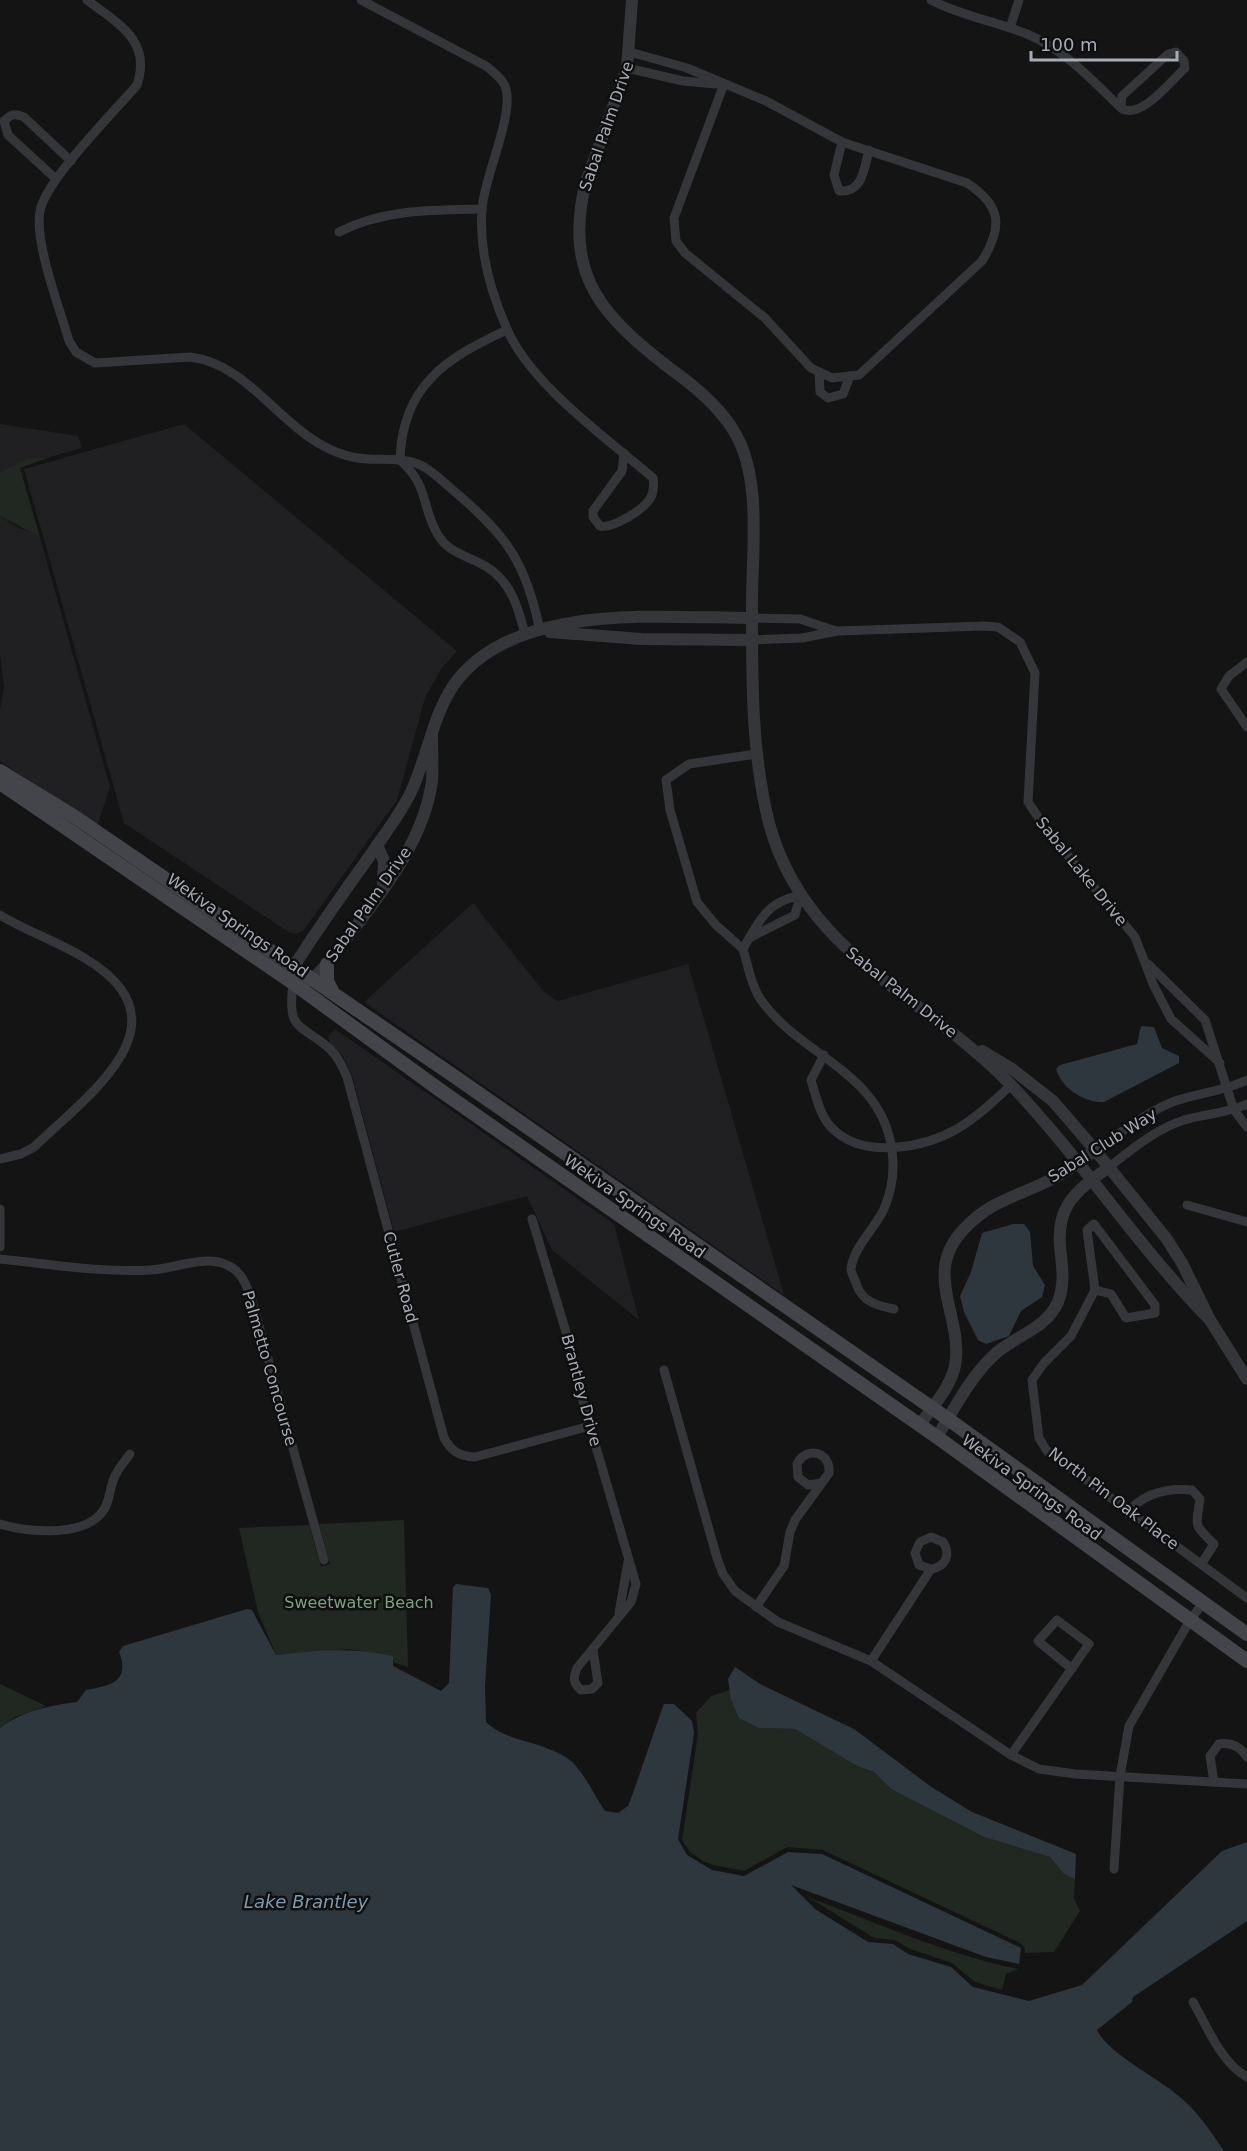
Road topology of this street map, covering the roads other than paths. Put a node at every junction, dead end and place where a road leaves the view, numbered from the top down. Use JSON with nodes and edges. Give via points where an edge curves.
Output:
{"nodes":[{"id":1,"x":87,"y":0,"type":"edge"},
{"id":2,"x":361,"y":0,"type":"edge"},
{"id":3,"x":632,"y":0,"type":"edge"},
{"id":4,"x":931,"y":0,"type":"edge"},
{"id":5,"x":1019,"y":0,"type":"edge"},
{"id":6,"x":1010,"y":28,"type":"junction"},
{"id":7,"x":630,"y":52,"type":"junction"},
{"id":8,"x":627,"y":69,"type":"junction"},
{"id":9,"x":724,"y":84,"type":"junction"},
{"id":10,"x":1121,"y":108,"type":"junction"},
{"id":11,"x":842,"y":142,"type":"junction"},
{"id":12,"x":868,"y":150,"type":"junction"},
{"id":13,"x":71,"y":161,"type":"junction"},
{"id":14,"x":56,"y":178,"type":"junction"},
{"id":15,"x":482,"y":209,"type":"junction"},
{"id":16,"x":339,"y":232,"type":"dead end"},
{"id":17,"x":507,"y":330,"type":"junction"},
{"id":18,"x":819,"y":372,"type":"junction"},
{"id":19,"x":850,"y":376,"type":"junction"},
{"id":20,"x":624,"y":453,"type":"junction"},
{"id":21,"x":400,"y":460,"type":"junction"},
{"id":22,"x":752,"y":618,"type":"junction"},
{"id":23,"x":540,"y":630,"type":"junction"},
{"id":24,"x":838,"y":631,"type":"junction"},
{"id":25,"x":525,"y":634,"type":"junction"},
{"id":26,"x":752,"y":640,"type":"junction"},
{"id":27,"x":1247,"y":662,"type":"edge"},
{"id":28,"x":1247,"y":727,"type":"edge"},
{"id":29,"x":432,"y":734,"type":"junction"},
{"id":30,"x":756,"y":754,"type":"junction"},
{"id":31,"x":0,"y":771,"type":"edge"},
{"id":32,"x":0,"y":783,"type":"edge"},
{"id":33,"x":377,"y":845,"type":"junction"},
{"id":34,"x":382,"y":889,"type":"junction"},
{"id":35,"x":800,"y":896,"type":"junction"},
{"id":36,"x":0,"y":915,"type":"edge"},
{"id":37,"x":749,"y":938,"type":"junction"},
{"id":38,"x":743,"y":949,"type":"junction"},
{"id":39,"x":327,"y":964,"type":"junction"},
{"id":40,"x":1148,"y":964,"type":"junction"},
{"id":41,"x":294,"y":966,"type":"junction"},
{"id":42,"x":313,"y":979,"type":"junction"},
{"id":43,"x":293,"y":983,"type":"junction"},
{"id":44,"x":333,"y":993,"type":"junction"},
{"id":45,"x":966,"y":1042,"type":"junction"},
{"id":46,"x":824,"y":1055,"type":"junction"},
{"id":47,"x":1220,"y":1063,"type":"junction"},
{"id":48,"x":448,"y":1072,"type":"junction"},
{"id":49,"x":1247,"y":1080,"type":"edge"},
{"id":50,"x":1011,"y":1085,"type":"junction"},
{"id":51,"x":437,"y":1088,"type":"junction"},
{"id":52,"x":1227,"y":1089,"type":"junction"},
{"id":53,"x":1247,"y":1104,"type":"edge"},
{"id":54,"x":1234,"y":1110,"type":"junction"},
{"id":55,"x":1247,"y":1127,"type":"edge"},
{"id":56,"x":552,"y":1146,"type":"junction"},
{"id":57,"x":892,"y":1150,"type":"junction"},
{"id":58,"x":1095,"y":1150,"type":"junction"},
{"id":59,"x":0,"y":1159,"type":"edge"},
{"id":60,"x":542,"y":1161,"type":"junction"},
{"id":61,"x":1078,"y":1164,"type":"junction"},
{"id":62,"x":1109,"y":1167,"type":"junction"},
{"id":63,"x":1091,"y":1180,"type":"junction"},
{"id":64,"x":1187,"y":1205,"type":"dead end"},
{"id":65,"x":0,"y":1209,"type":"edge"},
{"id":66,"x":532,"y":1219,"type":"dead end"},
{"id":67,"x":1247,"y":1222,"type":"edge"},
{"id":68,"x":0,"y":1246,"type":"edge"},
{"id":69,"x":0,"y":1259,"type":"edge"},
{"id":70,"x":1095,"y":1290,"type":"junction"},
{"id":71,"x":894,"y":1309,"type":"dead end"},
{"id":72,"x":1210,"y":1320,"type":"junction"},
{"id":73,"x":664,"y":1370,"type":"dead end"},
{"id":74,"x":1247,"y":1379,"type":"edge"},
{"id":75,"x":932,"y":1407,"type":"junction"},
{"id":76,"x":948,"y":1419,"type":"junction"},
{"id":77,"x":590,"y":1426,"type":"junction"},
{"id":78,"x":920,"y":1426,"type":"junction"},
{"id":79,"x":937,"y":1437,"type":"junction"},
{"id":80,"x":130,"y":1454,"type":"dead end"},
{"id":81,"x":821,"y":1483,"type":"dead end"},
{"id":82,"x":1129,"y":1511,"type":"junction"},
{"id":83,"x":0,"y":1524,"type":"edge"},
{"id":84,"x":324,"y":1560,"type":"dead end"},
{"id":85,"x":628,"y":1562,"type":"junction"},
{"id":86,"x":1202,"y":1563,"type":"junction"},
{"id":87,"x":931,"y":1569,"type":"dead end"},
{"id":88,"x":625,"y":1584,"type":"junction"},
{"id":89,"x":636,"y":1584,"type":"junction"},
{"id":90,"x":1245,"y":1592,"type":"edge"},
{"id":91,"x":1202,"y":1604,"type":"junction"},
{"id":92,"x":756,"y":1607,"type":"junction"},
{"id":93,"x":618,"y":1616,"type":"junction"},
{"id":94,"x":1189,"y":1622,"type":"junction"},
{"id":95,"x":1247,"y":1634,"type":"edge"},
{"id":96,"x":593,"y":1650,"type":"dead end"},
{"id":97,"x":872,"y":1661,"type":"junction"},
{"id":98,"x":1247,"y":1661,"type":"edge"},
{"id":99,"x":1072,"y":1669,"type":"junction"},
{"id":100,"x":1011,"y":1755,"type":"junction"},
{"id":101,"x":1247,"y":1757,"type":"edge"},
{"id":102,"x":1120,"y":1776,"type":"junction"},
{"id":103,"x":1214,"y":1782,"type":"junction"},
{"id":104,"x":1247,"y":1784,"type":"edge"},
{"id":105,"x":1114,"y":1869,"type":"dead end"},
{"id":106,"x":1193,"y":2002,"type":"dead end"},
{"id":107,"x":1247,"y":2077,"type":"edge"}],
"edges":[{"from":1,"to":13,"type":"street","via":[[132,35],[140,54],[141,73],[137,85]]},
{"from":2,"to":15,"type":"street","via":[[486,66],[502,81],[508,102]]},
{"from":3,"to":7,"type":"street","name":"Sabal Palm Drive"},
{"from":4,"to":6,"type":"street"},
{"from":5,"to":6,"type":"street"},
{"from":6,"to":10,"type":"street","via":[[1066,56]]},
{"from":7,"to":8,"type":"street","name":"Sabal Palm Drive"},
{"from":7,"to":9,"type":"street","via":[[687,68]]},
{"from":8,"to":9,"type":"street","via":[[683,81]]},
{"from":8,"to":22,"type":"street","name":"Sabal Palm Drive","via":[[585,184],[579,244],[593,290],[621,329],[699,390],[735,432],[747,459],[752,485]]},
{"from":9,"to":11,"type":"street","via":[[766,101]]},
{"from":9,"to":18,"type":"street","via":[[674,218],[676,241],[685,253],[765,318]]},
{"from":10,"to":10,"type":"street","via":[[1122,96],[1168,54],[1176,52],[1181,56],[1185,68],[1160,92],[1138,111],[1126,112]]},
{"from":11,"to":12,"type":"street"},
{"from":11,"to":12,"type":"street","via":[[834,175],[839,191],[857,187]]},
{"from":12,"to":19,"type":"street","via":[[967,183],[990,202],[997,227],[995,241],[982,261],[859,375]]},
{"from":13,"to":14,"type":"street"},
{"from":13,"to":14,"type":"street","via":[[24,117],[17,113],[9,115],[4,121],[8,135]]},
{"from":14,"to":21,"type":"street","via":[[41,205],[40,237],[69,340],[84,358],[113,364],[205,359],[229,370],[308,436],[336,453]]},
{"from":15,"to":16,"type":"street","via":[[405,212],[360,221]]},
{"from":15,"to":17,"type":"street","via":[[484,255]]},
{"from":17,"to":20,"type":"street","via":[[537,376]]},
{"from":17,"to":21,"type":"street","via":[[466,349],[434,372],[416,396],[400,434]]},
{"from":18,"to":19,"type":"street","via":[[832,378]]},
{"from":18,"to":19,"type":"street","via":[[818,388],[828,398],[843,394]]},
{"from":20,"to":20,"type":"street","via":[[653,478],[652,495],[616,524],[600,526],[592,511],[622,471]]},
{"from":21,"to":23,"type":"street","via":[[419,464],[434,474],[502,535],[529,584]]},
{"from":21,"to":25,"type":"street","via":[[423,488],[439,536],[451,550],[487,567],[510,590]]},
{"from":22,"to":23,"type":"street","name":"Sabal Palm Drive","via":[[587,621]]},
{"from":22,"to":24,"type":"street","name":"Sabal Lake Drive","via":[[800,619]]},
{"from":22,"to":26,"type":"street","name":"Sabal Palm Drive"},
{"from":23,"to":25,"type":"street","name":"Sabal Palm Drive"},
{"from":23,"to":26,"type":"street","name":"Sabal Palm Drive","via":[[641,639]]},
{"from":24,"to":26,"type":"street","name":"Sabal Lake Drive","via":[[802,638]]},
{"from":24,"to":40,"type":"street","name":"Sabal Lake Drive","via":[[984,626],[999,627],[1020,642],[1035,673],[1028,802],[1135,937]]},
{"from":25,"to":29,"type":"street","name":"Sabal Palm Drive","via":[[483,654],[465,672],[441,708]]},
{"from":26,"to":30,"type":"street","name":"Sabal Palm Drive"},
{"from":27,"to":28,"type":"street","via":[[1229,676],[1221,689]]},
{"from":29,"to":33,"type":"street","name":"Sabal Palm Drive","via":[[411,792]]},
{"from":29,"to":34,"type":"street","name":"Sabal Palm Drive","via":[[432,781],[426,806],[403,858]]},
{"from":30,"to":35,"type":"street","name":"Sabal Palm Drive","via":[[778,852]]},
{"from":30,"to":38,"type":"street","via":[[689,764],[666,780],[670,810],[697,902]]},
{"from":31,"to":41,"type":"main road","name":"Wekiva Springs Road"},
{"from":32,"to":43,"type":"main road","name":"Wekiva Springs Road"},
{"from":33,"to":34,"type":"street","via":[[386,873]]},
{"from":33,"to":41,"type":"street","name":"Sabal Palm Drive"},
{"from":34,"to":39,"type":"street","name":"Sabal Palm Drive"},
{"from":35,"to":37,"type":"street","via":[[783,898]]},
{"from":35,"to":37,"type":"street","via":[[795,915]]},
{"from":35,"to":45,"type":"street","name":"Sabal Palm Drive","via":[[848,953]]},
{"from":36,"to":59,"type":"street","via":[[70,949],[113,980],[127,998],[132,1015],[132,1032],[111,1072],[34,1148]]},
{"from":37,"to":38,"type":"street"},
{"from":38,"to":46,"type":"street","via":[[761,1000],[798,1038]]},
{"from":39,"to":42,"type":"street","name":"Sabal Palm Drive"},
{"from":39,"to":44,"type":"main road","via":[[327,981]]},
{"from":40,"to":47,"type":"street","name":"Sabal Lake Drive","via":[[1205,1020]]},
{"from":40,"to":47,"type":"street","name":"Sabal Lake Drive","via":[[1153,984],[1171,1019]]},
{"from":41,"to":42,"type":"main road","name":"Wekiva Springs Road"},
{"from":41,"to":43,"type":"street"},
{"from":42,"to":43,"type":"street"},
{"from":42,"to":44,"type":"main road","name":"Wekiva Springs Road"},
{"from":43,"to":51,"type":"main road","name":"Wekiva Springs Road"},
{"from":43,"to":77,"type":"street","name":"Cutler Road","via":[[290,1005],[298,1027],[329,1049],[347,1077],[450,1449],[462,1456],[475,1457]]},
{"from":44,"to":48,"type":"main road","name":"Wekiva Springs Road"},
{"from":45,"to":50,"type":"street","name":"Sabal Palm Drive"},
{"from":45,"to":58,"type":"street","name":"Sabal Palm Drive","via":[[1012,1069],[1053,1101]]},
{"from":46,"to":57,"type":"street","via":[[876,1101]]},
{"from":46,"to":57,"type":"street","via":[[811,1080],[818,1106],[833,1130],[854,1141]]},
{"from":47,"to":52,"type":"street","name":"Sabal Lake Drive"},
{"from":48,"to":51,"type":"main road"},
{"from":48,"to":56,"type":"main road","name":"Wekiva Springs Road"},
{"from":49,"to":52,"type":"street","name":"Sabal Club Way"},
{"from":50,"to":57,"type":"street","via":[[957,1129]]},
{"from":50,"to":61,"type":"street","name":"Sabal Palm Drive"},
{"from":51,"to":60,"type":"main road","name":"Wekiva Springs Road"},
{"from":52,"to":54,"type":"street","name":"Sabal Lake Drive"},
{"from":52,"to":58,"type":"street","name":"Sabal Club Way","via":[[1160,1108]]},
{"from":53,"to":54,"type":"street","name":"Sabal Club Way"},
{"from":54,"to":55,"type":"street","name":"Sabal Lake Drive"},
{"from":54,"to":62,"type":"street","name":"Sabal Club Way","via":[[1173,1125]]},
{"from":56,"to":60,"type":"main road"},
{"from":56,"to":75,"type":"main road","name":"Wekiva Springs Road"},
{"from":57,"to":71,"type":"street","via":[[894,1182],[851,1271],[860,1294],[876,1306]]},
{"from":58,"to":61,"type":"street","name":"Sabal Club Way"},
{"from":58,"to":62,"type":"street","name":"Sabal Palm Drive"},
{"from":60,"to":78,"type":"main road","name":"Wekiva Springs Road"},
{"from":61,"to":63,"type":"street","name":"Sabal Palm Drive"},
{"from":61,"to":75,"type":"street","name":"Sabal Club Way","via":[[989,1206],[962,1230],[946,1257],[944,1283],[957,1358],[953,1377]]},
{"from":62,"to":63,"type":"street","name":"Sabal Club Way"},
{"from":62,"to":72,"type":"street","name":"Sabal Palm Drive","via":[[1166,1238]]},
{"from":63,"to":72,"type":"street","name":"Sabal Palm Drive","via":[[1173,1283]]},
{"from":63,"to":76,"type":"street","name":"Sabal Club Way","via":[[1068,1201],[1060,1218],[1058,1240],[1064,1277],[1057,1303],[1038,1326],[996,1353],[977,1373]]},
{"from":64,"to":67,"type":"street"},
{"from":65,"to":68,"type":"street"},
{"from":66,"to":77,"type":"street","name":"Brantley Drive"},
{"from":69,"to":84,"type":"street","name":"Palmetto Concourse","via":[[122,1271],[217,1262],[240,1274],[251,1297]]},
{"from":70,"to":70,"type":"street","via":[[1111,1294],[1126,1318],[1155,1313],[1155,1305],[1094,1224],[1087,1230]]},
{"from":70,"to":82,"type":"street","name":"North Pin Oak Place","via":[[1071,1336],[1032,1380],[1039,1438],[1047,1451]]},
{"from":72,"to":74,"type":"street"},
{"from":73,"to":92,"type":"street","via":[[723,1574],[735,1591]]},
{"from":75,"to":76,"type":"main road","name":"Wekiva Springs Road"},
{"from":75,"to":78,"type":"street","name":"Sabal Club Way"},
{"from":76,"to":79,"type":"street","name":"Sabal Club Way"},
{"from":76,"to":91,"type":"main road","name":"Wekiva Springs Road"},
{"from":77,"to":85,"type":"street","name":"Brantley Drive"},
{"from":78,"to":79,"type":"main road","name":"Wekiva Springs Road"},
{"from":79,"to":94,"type":"main road","name":"Wekiva Springs Road"},
{"from":80,"to":83,"type":"street","via":[[114,1479],[104,1510],[94,1520],[44,1532]]},
{"from":81,"to":92,"type":"street","via":[[790,1532],[784,1566]]},
{"from":82,"to":86,"type":"street","name":"North Pin Oak Place"},
{"from":82,"to":86,"type":"street","via":[[1138,1500],[1155,1493],[1192,1490],[1200,1499],[1195,1522],[1200,1533],[1214,1544]]},
{"from":85,"to":88,"type":"street","name":"Brantley Drive"},
{"from":85,"to":89,"type":"street","name":"Brantley Drive"},
{"from":86,"to":90,"type":"street","name":"North Pin Oak Place"},
{"from":87,"to":97,"type":"street"},
{"from":88,"to":89,"type":"street"},
{"from":88,"to":93,"type":"street","name":"Brantley Drive"},
{"from":89,"to":93,"type":"street","name":"Brantley Drive","via":[[631,1602]]},
{"from":91,"to":94,"type":"street"},
{"from":91,"to":95,"type":"main road","name":"Wekiva Springs Road"},
{"from":92,"to":97,"type":"street","via":[[794,1630]]},
{"from":93,"to":96,"type":"street","name":"Brantley Drive"},
{"from":94,"to":98,"type":"main road","name":"Wekiva Springs Road"},
{"from":94,"to":102,"type":"street","via":[[1129,1726]]},
{"from":97,"to":100,"type":"street"},
{"from":99,"to":99,"type":"street","via":[[1089,1644],[1057,1620],[1038,1641]]},
{"from":99,"to":100,"type":"street"},
{"from":100,"to":102,"type":"street","via":[[1039,1769]]},
{"from":101,"to":103,"type":"street","via":[[1230,1743],[1219,1744],[1210,1756]]},
{"from":102,"to":103,"type":"street"},
{"from":102,"to":105,"type":"street"},
{"from":103,"to":104,"type":"street"},
{"from":106,"to":107,"type":"street","via":[[1225,2056]]}]}
